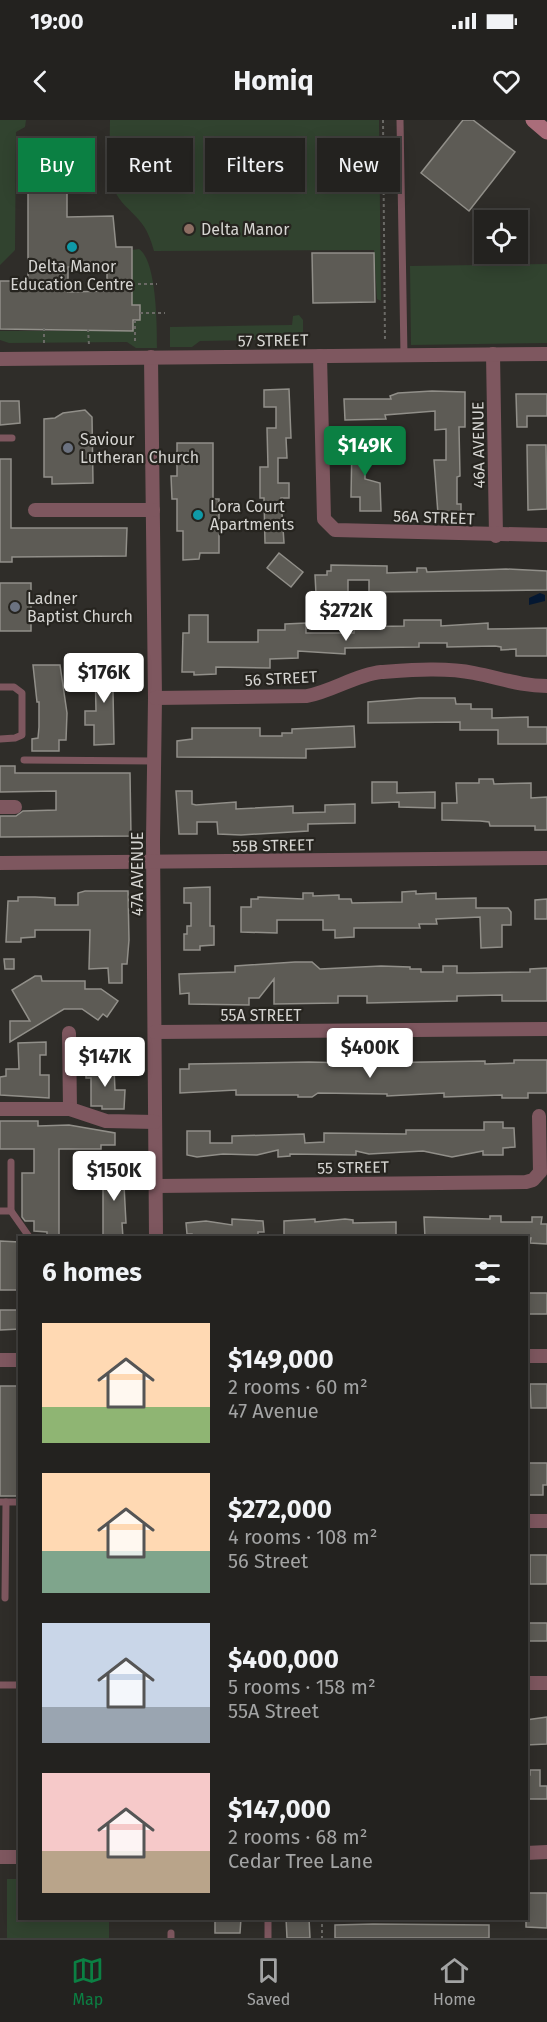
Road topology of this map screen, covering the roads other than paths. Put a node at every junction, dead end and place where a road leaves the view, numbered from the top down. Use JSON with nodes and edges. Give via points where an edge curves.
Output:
{"nodes":[{"id":1,"x":400,"y":120,"type":"edge"},
{"id":2,"x":533,"y":120,"type":"edge"},
{"id":3,"x":547,"y":132,"type":"edge"},
{"id":4,"x":493,"y":354,"type":"junction"},
{"id":5,"x":547,"y":354,"type":"edge"},
{"id":6,"x":404,"y":355,"type":"junction"},
{"id":7,"x":320,"y":356,"type":"junction"},
{"id":8,"x":151,"y":357,"type":"junction"},
{"id":9,"x":0,"y":359,"type":"edge"},
{"id":10,"x":0,"y":438,"type":"edge"},
{"id":11,"x":12,"y":438,"type":"dead end"},
{"id":12,"x":34,"y":510,"type":"dead end"},
{"id":13,"x":153,"y":510,"type":"junction"},
{"id":14,"x":547,"y":535,"type":"edge"},
{"id":15,"x":496,"y":536,"type":"junction"},
{"id":16,"x":547,"y":686,"type":"edge"},
{"id":17,"x":0,"y":687,"type":"edge"},
{"id":18,"x":155,"y":698,"type":"junction"},
{"id":19,"x":0,"y":739,"type":"edge"},
{"id":20,"x":24,"y":759,"type":"dead end"},
{"id":21,"x":154,"y":761,"type":"junction"},
{"id":22,"x":0,"y":807,"type":"edge"},
{"id":23,"x":15,"y":807,"type":"dead end"},
{"id":24,"x":547,"y":858,"type":"edge"},
{"id":25,"x":0,"y":863,"type":"edge"},
{"id":26,"x":153,"y":863,"type":"junction"},
{"id":27,"x":547,"y":1029,"type":"edge"},
{"id":28,"x":155,"y":1032,"type":"junction"},
{"id":29,"x":69,"y":1033,"type":"dead end"},
{"id":30,"x":0,"y":1108,"type":"edge"},
{"id":31,"x":70,"y":1109,"type":"junction"},
{"id":32,"x":539,"y":1116,"type":"dead end"},
{"id":33,"x":155,"y":1122,"type":"junction"},
{"id":34,"x":11,"y":1162,"type":"dead end"},
{"id":35,"x":543,"y":1173,"type":"edge"},
{"id":36,"x":156,"y":1186,"type":"junction"},
{"id":37,"x":0,"y":1211,"type":"edge"},
{"id":38,"x":11,"y":1211,"type":"junction"},
{"id":39,"x":29,"y":1236,"type":"edge"},
{"id":40,"x":156,"y":1236,"type":"edge"},
{"id":41,"x":528,"y":1356,"type":"edge"},
{"id":42,"x":547,"y":1356,"type":"edge"},
{"id":43,"x":0,"y":1360,"type":"edge"},
{"id":44,"x":18,"y":1360,"type":"edge"},
{"id":45,"x":3,"y":1502,"type":"edge"},
{"id":46,"x":528,"y":1521,"type":"edge"},
{"id":47,"x":547,"y":1521,"type":"edge"},
{"id":48,"x":5,"y":1598,"type":"dead end"},
{"id":49,"x":528,"y":1683,"type":"edge"},
{"id":50,"x":547,"y":1683,"type":"edge"},
{"id":51,"x":0,"y":1685,"type":"edge"},
{"id":52,"x":18,"y":1685,"type":"edge"},
{"id":53,"x":547,"y":1852,"type":"edge"},
{"id":54,"x":528,"y":1853,"type":"edge"},
{"id":55,"x":0,"y":1857,"type":"edge"},
{"id":56,"x":18,"y":1857,"type":"edge"},
{"id":57,"x":267,"y":1920,"type":"edge"},
{"id":58,"x":268,"y":1938,"type":"edge"}],
"edges":[{"from":1,"to":6,"type":"lane"},
{"from":2,"to":3,"type":"street"},
{"from":4,"to":5,"type":"street","name":"57 STREET"},
{"from":4,"to":6,"type":"street","name":"57 STREET"},
{"from":4,"to":15,"type":"street","name":"46A AVENUE"},
{"from":6,"to":7,"type":"street","name":"57 STREET"},
{"from":7,"to":8,"type":"street","name":"57 STREET"},
{"from":7,"to":15,"type":"street","name":"56A STREET","via":[[324,519],[335,530]]},
{"from":8,"to":9,"type":"street","name":"57 STREET"},
{"from":8,"to":13,"type":"street","name":"47A AVENUE"},
{"from":10,"to":11,"type":"lane"},
{"from":12,"to":13,"type":"street"},
{"from":13,"to":18,"type":"street","name":"47A AVENUE"},
{"from":14,"to":15,"type":"street","name":"56A STREET"},
{"from":16,"to":18,"type":"street","name":"56 STREET","via":[[519,685],[464,671],[383,672],[307,696]]},
{"from":17,"to":19,"type":"lane","via":[[14,687],[22,693],[22,735]]},
{"from":18,"to":21,"type":"street","name":"47A AVENUE"},
{"from":20,"to":21,"type":"lane"},
{"from":21,"to":26,"type":"street","name":"47A AVENUE"},
{"from":22,"to":23,"type":"street"},
{"from":24,"to":26,"type":"street","name":"55B STREET"},
{"from":25,"to":26,"type":"street","name":"55B STREET"},
{"from":26,"to":28,"type":"street","name":"47A AVENUE"},
{"from":27,"to":28,"type":"street","name":"55A STREET"},
{"from":28,"to":33,"type":"street","name":"47A AVENUE"},
{"from":29,"to":31,"type":"street"},
{"from":30,"to":31,"type":"street"},
{"from":31,"to":33,"type":"street","via":[[106,1120]]},
{"from":32,"to":35,"type":"street"},
{"from":33,"to":36,"type":"street","name":"47A AVENUE"},
{"from":34,"to":38,"type":"lane"},
{"from":35,"to":36,"type":"street","name":"55 STREET","via":[[526,1182]]},
{"from":36,"to":40,"type":"street","name":"47A AVENUE"},
{"from":37,"to":38,"type":"lane"},
{"from":38,"to":39,"type":"lane"},
{"from":41,"to":42,"type":"street"},
{"from":43,"to":44,"type":"street"},
{"from":45,"to":48,"type":"lane"},
{"from":46,"to":47,"type":"street"},
{"from":49,"to":50,"type":"street"},
{"from":51,"to":52,"type":"lane"},
{"from":53,"to":54,"type":"street"},
{"from":55,"to":56,"type":"street"},
{"from":57,"to":58,"type":"lane"}]}
